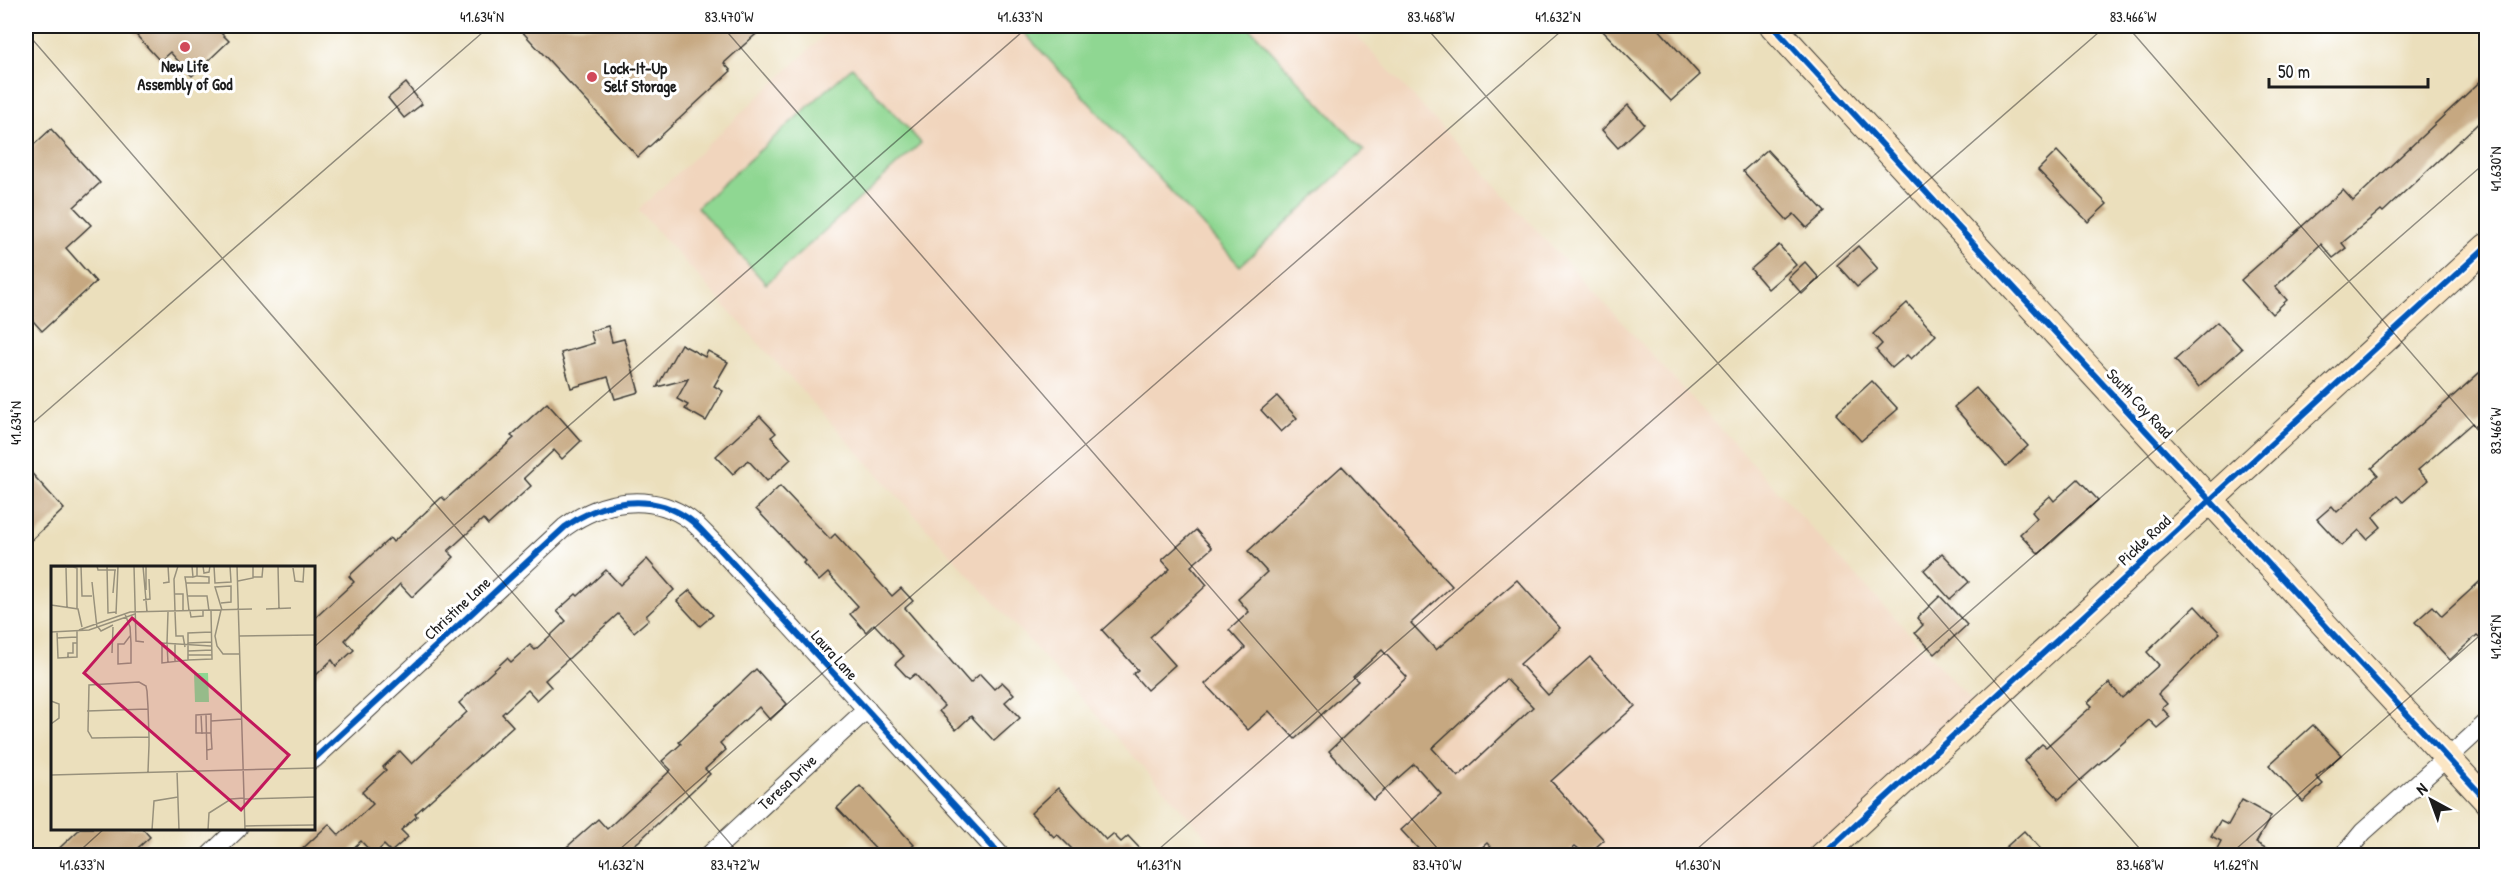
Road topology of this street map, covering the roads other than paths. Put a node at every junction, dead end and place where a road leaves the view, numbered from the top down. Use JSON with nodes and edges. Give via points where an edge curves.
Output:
{"nodes":[{"id":1,"x":1773,"y":26,"type":"edge"},
{"id":2,"x":2487,"y":247,"type":"edge"},
{"id":3,"x":2210,"y":498,"type":"junction"},
{"id":4,"x":632,"y":502,"type":"joint"},
{"id":5,"x":867,"y":709,"type":"junction"},
{"id":6,"x":2487,"y":723,"type":"edge"},
{"id":7,"x":2448,"y":757,"type":"junction"},
{"id":8,"x":315,"y":758,"type":"edge"},
{"id":9,"x":2487,"y":800,"type":"edge"},
{"id":10,"x":236,"y":830,"type":"edge"},
{"id":11,"x":209,"y":855,"type":"edge"},
{"id":12,"x":708,"y":855,"type":"edge"},
{"id":13,"x":1001,"y":855,"type":"edge"},
{"id":14,"x":1822,"y":855,"type":"edge"},
{"id":15,"x":2343,"y":855,"type":"edge"}],
"edges":[{"from":1,"to":3,"type":"street","name":"South Coy Road"},
{"from":2,"to":3,"type":"street","name":"Pickle Road"},
{"from":3,"to":7,"type":"street","name":"South Coy Road"},
{"from":3,"to":14,"type":"street","name":"Pickle Road"},
{"from":4,"to":5,"type":"street","name":"Laura Lane","via":[[662,507],[689,519]]},
{"from":4,"to":8,"type":"street","name":"Christine Lane","via":[[600,506],[565,526]]},
{"from":5,"to":12,"type":"street","name":"Teresa Drive"},
{"from":5,"to":13,"type":"street","name":"Laura Lane"},
{"from":6,"to":7,"type":"street"},
{"from":7,"to":9,"type":"street","name":"South Coy Road"},
{"from":7,"to":15,"type":"street","via":[[2363,832]]},
{"from":10,"to":11,"type":"street"}]}
